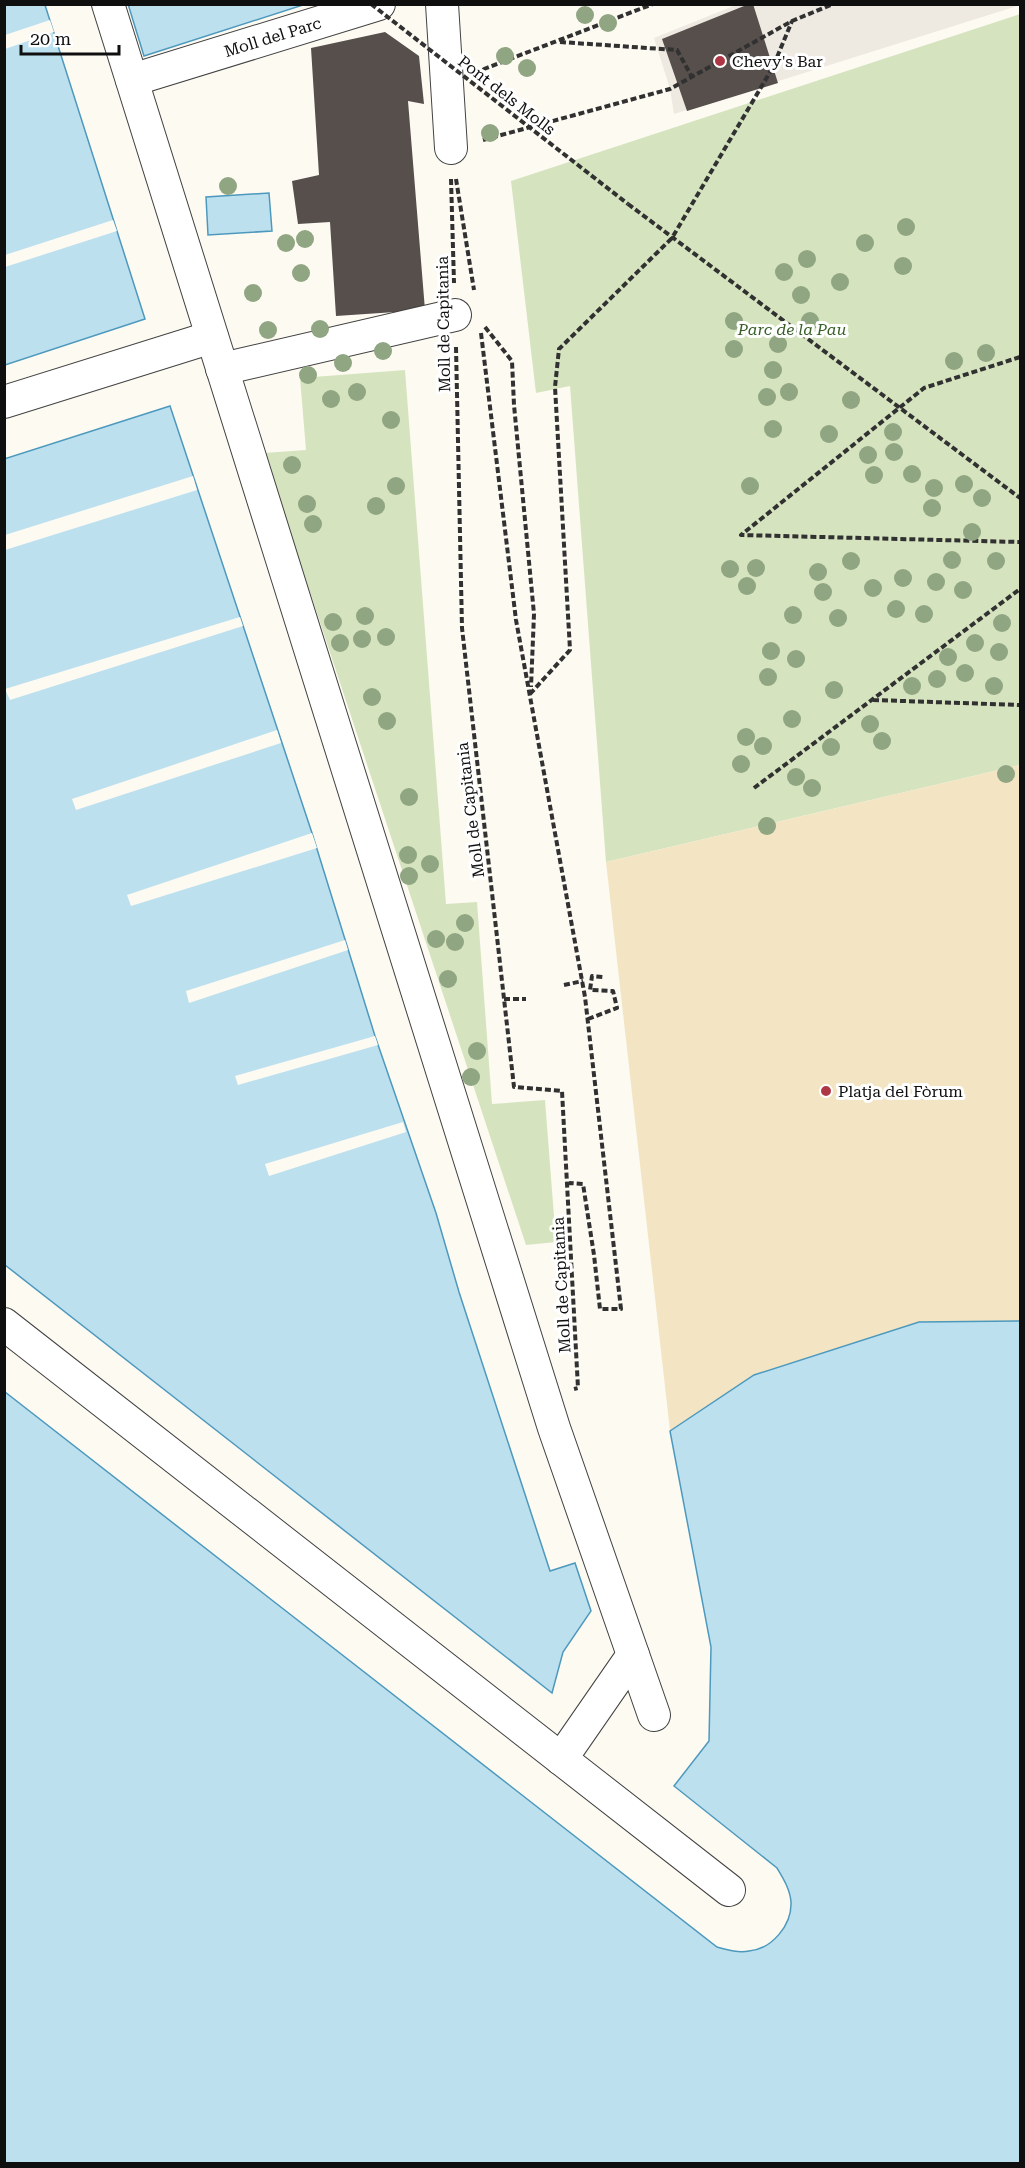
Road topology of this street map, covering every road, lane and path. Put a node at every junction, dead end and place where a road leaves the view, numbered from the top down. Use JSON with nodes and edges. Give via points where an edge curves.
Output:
{"nodes":[{"id":1,"x":108,"y":4,"type":"edge"},
{"id":2,"x":371,"y":4,"type":"edge"},
{"id":3,"x":379,"y":4,"type":"edge"},
{"id":4,"x":442,"y":4,"type":"edge"},
{"id":5,"x":653,"y":4,"type":"edge"},
{"id":6,"x":833,"y":4,"type":"edge"},
{"id":7,"x":792,"y":21,"type":"junction"},
{"id":8,"x":556,"y":41,"type":"junction"},
{"id":9,"x":484,"y":69,"type":"dead end"},
{"id":10,"x":692,"y":77,"type":"junction"},
{"id":11,"x":132,"y":80,"type":"junction"},
{"id":12,"x":451,"y":148,"type":"junction"},
{"id":13,"x":672,"y":238,"type":"junction"},
{"id":14,"x":470,"y":311,"type":"junction"},
{"id":15,"x":212,"y":337,"type":"junction"},
{"id":16,"x":1020,"y":357,"type":"edge"},
{"id":17,"x":222,"y":369,"type":"junction"},
{"id":18,"x":4,"y":402,"type":"edge"},
{"id":19,"x":900,"y":408,"type":"junction"},
{"id":20,"x":1020,"y":498,"type":"edge"},
{"id":21,"x":1020,"y":542,"type":"edge"},
{"id":22,"x":1020,"y":589,"type":"edge"},
{"id":23,"x":530,"y":695,"type":"junction"},
{"id":24,"x":872,"y":700,"type":"junction"},
{"id":25,"x":1020,"y":705,"type":"edge"},
{"id":26,"x":754,"y":788,"type":"dead end"},
{"id":27,"x":603,"y":976,"type":"dead end"},
{"id":28,"x":583,"y":981,"type":"junction"},
{"id":29,"x":564,"y":985,"type":"dead end"},
{"id":30,"x":504,"y":999,"type":"junction"},
{"id":31,"x":526,"y":999,"type":"dead end"},
{"id":32,"x":588,"y":1019,"type":"junction"},
{"id":33,"x":569,"y":1183,"type":"junction"},
{"id":34,"x":4,"y":1324,"type":"edge"},
{"id":35,"x":544,"y":1395,"type":"junction"},
{"id":36,"x":633,"y":1655,"type":"junction"},
{"id":37,"x":654,"y":1715,"type":"dead end"},
{"id":38,"x":561,"y":1759,"type":"junction"},
{"id":39,"x":729,"y":1890,"type":"dead end"}],
"edges":[{"from":1,"to":11,"type":"lane"},
{"from":2,"to":13,"type":"path","name":"Pont dels Molls","bridge":true},
{"from":3,"to":11,"type":"lane","name":"Moll del Parc"},
{"from":4,"to":12,"type":"lane"},
{"from":5,"to":8,"type":"path"},
{"from":6,"to":7,"type":"path"},
{"from":7,"to":10,"type":"path"},
{"from":7,"to":13,"type":"path","via":[[773,67]]},
{"from":8,"to":9,"type":"path"},
{"from":8,"to":10,"type":"path","via":[[677,50]]},
{"from":10,"to":12,"type":"path","via":[[670,89]]},
{"from":11,"to":15,"type":"lane"},
{"from":12,"to":14,"type":"path","name":"Moll de Capitania"},
{"from":12,"to":14,"type":"path","name":"Moll de Capitania"},
{"from":13,"to":19,"type":"path","name":"Pont dels Molls"},
{"from":13,"to":23,"type":"path","via":[[559,349],[555,387],[570,650]]},
{"from":14,"to":17,"type":"lane"},
{"from":14,"to":23,"type":"path","name":"Moll de Capitania"},
{"from":14,"to":23,"type":"path","name":"Moll de Capitania","via":[[512,361],[534,614]]},
{"from":14,"to":30,"type":"path","name":"Moll de Capitania","via":[[462,628]]},
{"from":15,"to":17,"type":"lane"},
{"from":15,"to":18,"type":"lane"},
{"from":16,"to":19,"type":"path","via":[[924,388]]},
{"from":17,"to":35,"type":"lane"},
{"from":19,"to":20,"type":"path","name":"Pont dels Molls"},
{"from":19,"to":21,"type":"path","via":[[741,535]]},
{"from":22,"to":24,"type":"path"},
{"from":23,"to":28,"type":"path","name":"Moll de Capitania"},
{"from":24,"to":25,"type":"path"},
{"from":24,"to":26,"type":"path"},
{"from":27,"to":32,"type":"path","via":[[592,976],[590,990],[613,991],[617,1008]]},
{"from":28,"to":29,"type":"path"},
{"from":28,"to":32,"type":"path","name":"Moll de Capitania"},
{"from":30,"to":31,"type":"path"},
{"from":30,"to":33,"type":"path","name":"Moll de Capitania","via":[[514,1087],[562,1091]]},
{"from":32,"to":33,"type":"path","name":"Moll de Capitania","via":[[621,1309],[600,1309],[583,1184]]},
{"from":33,"to":35,"type":"path","name":"Moll de Capitania","via":[[578,1388]]},
{"from":34,"to":38,"type":"lane"},
{"from":35,"to":36,"type":"lane"},
{"from":36,"to":37,"type":"lane"},
{"from":36,"to":38,"type":"lane"},
{"from":38,"to":39,"type":"lane"}]}
